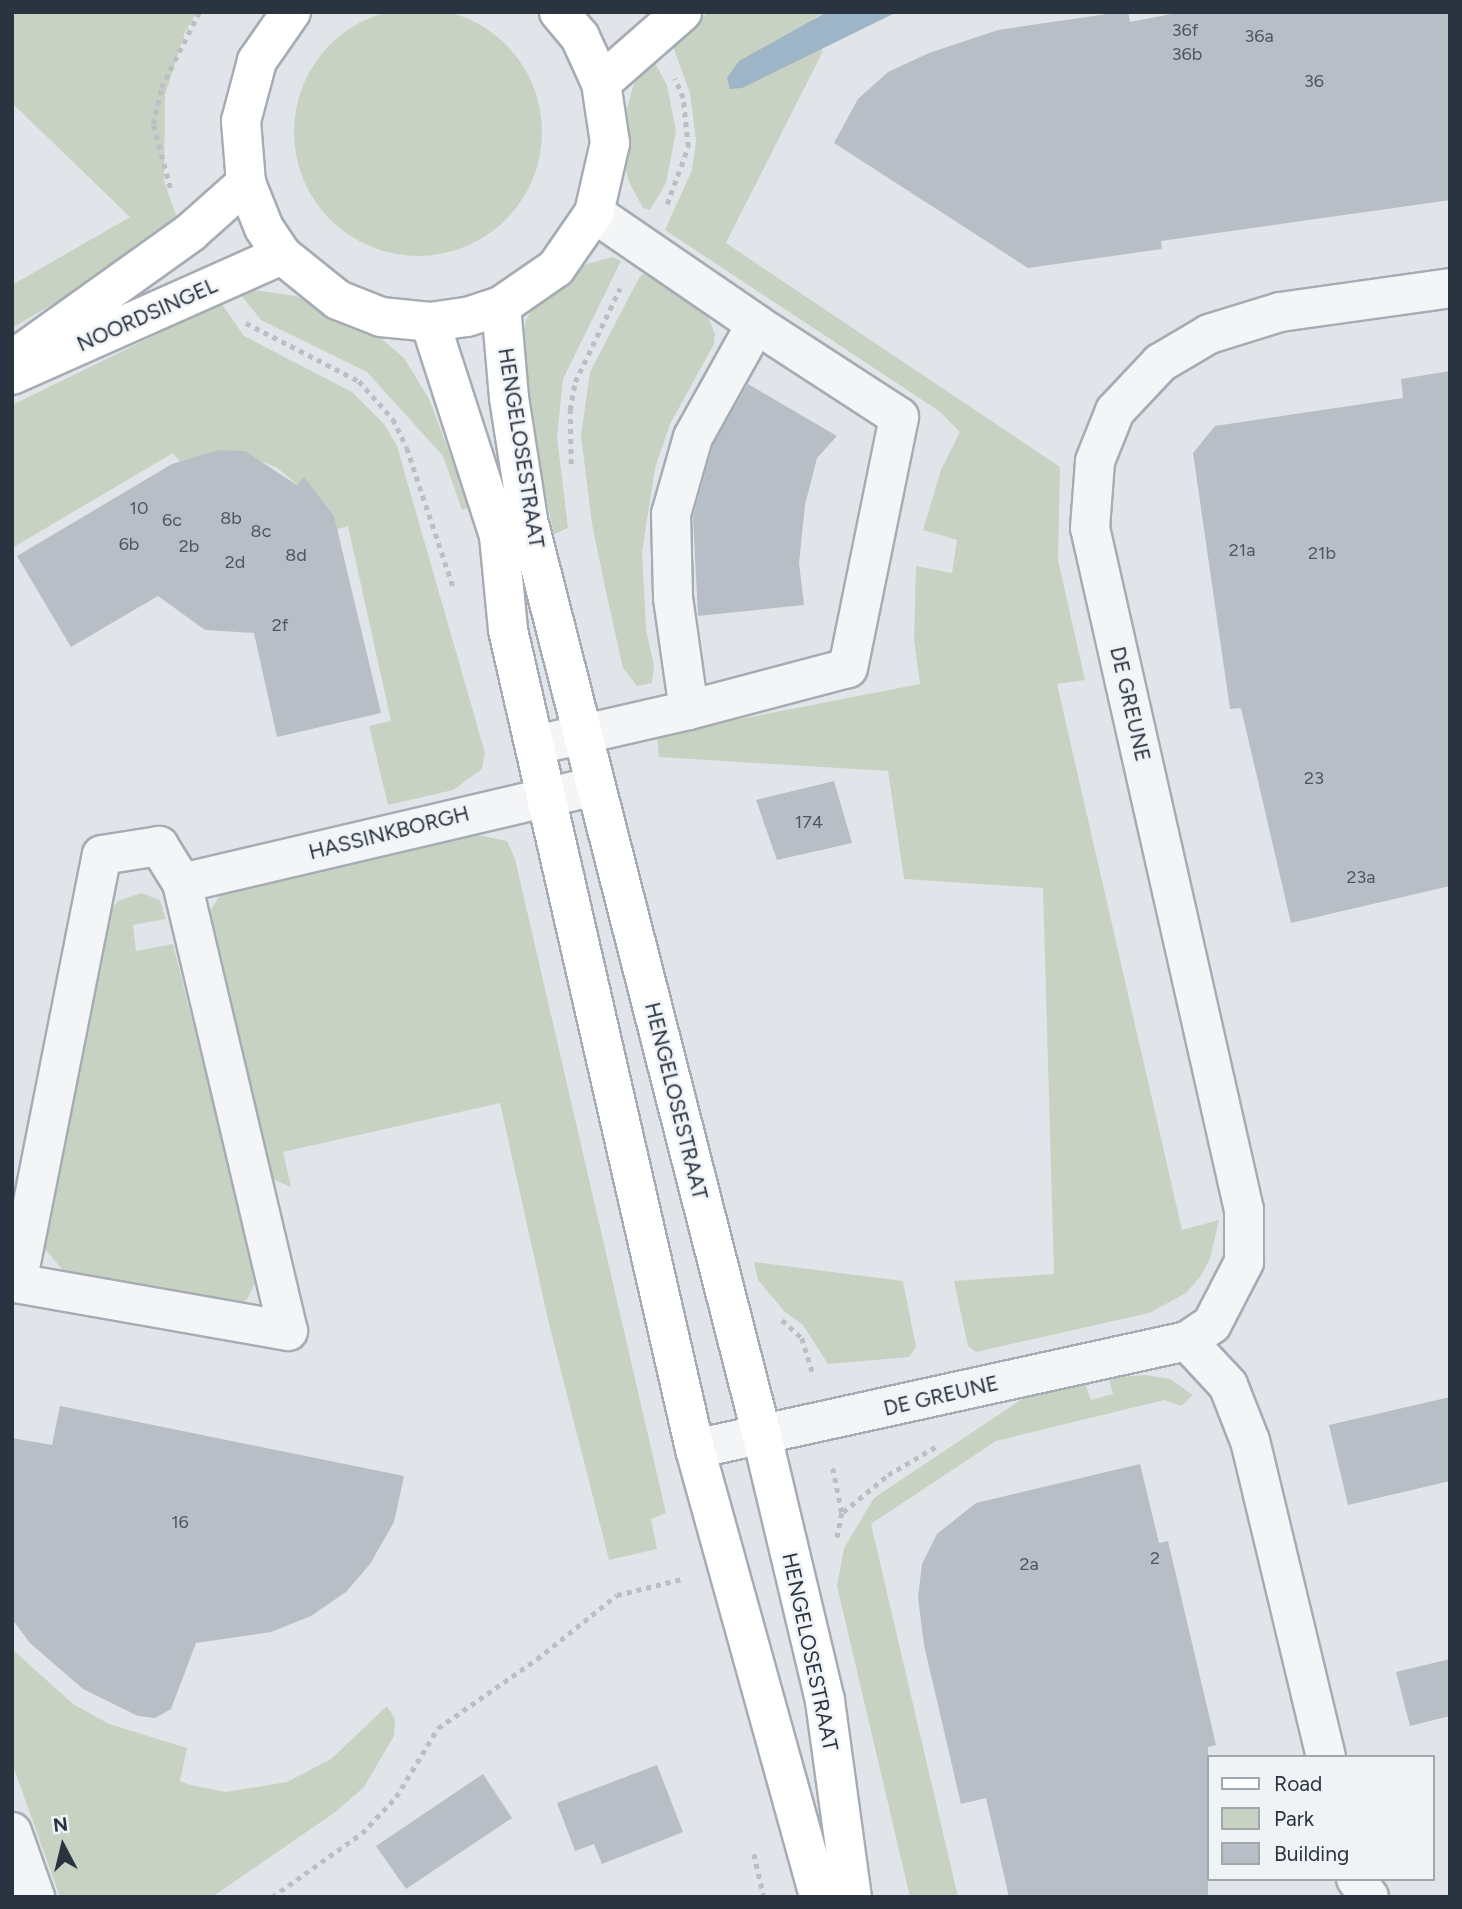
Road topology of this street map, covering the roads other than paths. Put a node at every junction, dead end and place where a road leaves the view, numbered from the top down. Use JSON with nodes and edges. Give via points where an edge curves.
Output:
{"nodes":[{"id":1,"x":291,"y":12,"type":"edge"},
{"id":2,"x":559,"y":12,"type":"edge"},
{"id":3,"x":682,"y":12,"type":"edge"},
{"id":4,"x":601,"y":83,"type":"junction"},
{"id":5,"x":246,"y":183,"type":"junction"},
{"id":6,"x":594,"y":213,"type":"junction"},
{"id":7,"x":282,"y":255,"type":"junction"},
{"id":8,"x":1450,"y":288,"type":"edge"},
{"id":9,"x":501,"y":306,"type":"junction"},
{"id":10,"x":430,"y":321,"type":"junction"},
{"id":11,"x":756,"y":324,"type":"junction"},
{"id":12,"x":12,"y":361,"type":"edge"},
{"id":13,"x":12,"y":375,"type":"edge"},
{"id":14,"x":689,"y":710,"type":"junction"},
{"id":15,"x":585,"y":734,"type":"junction"},
{"id":16,"x":536,"y":745,"type":"junction"},
{"id":17,"x":596,"y":786,"type":"junction"},
{"id":18,"x":549,"y":797,"type":"junction"},
{"id":19,"x":182,"y":883,"type":"junction"},
{"id":20,"x":1187,"y":1341,"type":"junction"},
{"id":21,"x":762,"y":1436,"type":"junction"},
{"id":22,"x":695,"y":1449,"type":"junction"},
{"id":23,"x":1326,"y":1755,"type":"edge"},
{"id":24,"x":12,"y":1832,"type":"edge"},
{"id":25,"x":1357,"y":1881,"type":"edge"},
{"id":26,"x":34,"y":1897,"type":"edge"},
{"id":27,"x":819,"y":1897,"type":"edge"},
{"id":28,"x":852,"y":1897,"type":"edge"},
{"id":29,"x":1369,"y":1897,"type":"edge"}],
"edges":[{"from":1,"to":5,"type":"main road","via":[[257,61],[244,109]]},
{"from":2,"to":4,"type":"main road","via":[[580,37]]},
{"from":3,"to":4,"type":"main road"},
{"from":4,"to":6,"type":"main road","via":[[610,143]]},
{"from":5,"to":7,"type":"main road","via":[[264,228]]},
{"from":5,"to":12,"type":"main road","name":"NOORDSINGEL","via":[[191,232]]},
{"from":6,"to":9,"type":"main road","via":[[556,268]]},
{"from":6,"to":11,"type":"street"},
{"from":7,"to":10,"type":"main road","via":[[338,300],[381,317]]},
{"from":7,"to":13,"type":"main road","name":"NOORDSINGEL"},
{"from":8,"to":20,"type":"street","name":"DE GREUNE","via":[[1280,312],[1209,334],[1160,363],[1115,411],[1095,461],[1090,528],[1244,1210],[1244,1262],[1212,1324]]},
{"from":9,"to":10,"type":"main road","via":[[467,317]]},
{"from":9,"to":15,"type":"main road","name":"HENGELOSESTRAAT","via":[[509,398],[528,520]]},
{"from":10,"to":16,"type":"main road","name":"HENGELOSESTRAAT","via":[[499,536],[508,629]]},
{"from":11,"to":14,"type":"street","via":[[693,437],[671,514],[673,598]]},
{"from":11,"to":14,"type":"street","via":[[899,417],[848,668]]},
{"from":14,"to":15,"type":"street"},
{"from":15,"to":16,"type":"street"},
{"from":15,"to":17,"type":"main road","name":"HENGELOSESTRAAT"},
{"from":16,"to":18,"type":"main road","name":"HENGELOSESTRAAT"},
{"from":17,"to":18,"type":"street","name":"HASSINKBORGH"},
{"from":17,"to":21,"type":"main road","name":"HENGELOSESTRAAT"},
{"from":18,"to":19,"type":"street","name":"HASSINKBORGH"},
{"from":18,"to":22,"type":"main road","name":"HENGELOSESTRAAT"},
{"from":19,"to":19,"type":"street","via":[[159,846],[102,855],[17,1283],[288,1331]]},
{"from":20,"to":21,"type":"street","name":"DE GREUNE"},
{"from":20,"to":23,"type":"street","via":[[1228,1385],[1250,1441]]},
{"from":21,"to":22,"type":"street","name":"DE GREUNE"},
{"from":21,"to":28,"type":"main road","name":"HENGELOSESTRAAT","via":[[825,1701]]},
{"from":22,"to":27,"type":"main road","name":"HENGELOSESTRAAT"},
{"from":24,"to":26,"type":"street"},
{"from":25,"to":29,"type":"street"}]}
